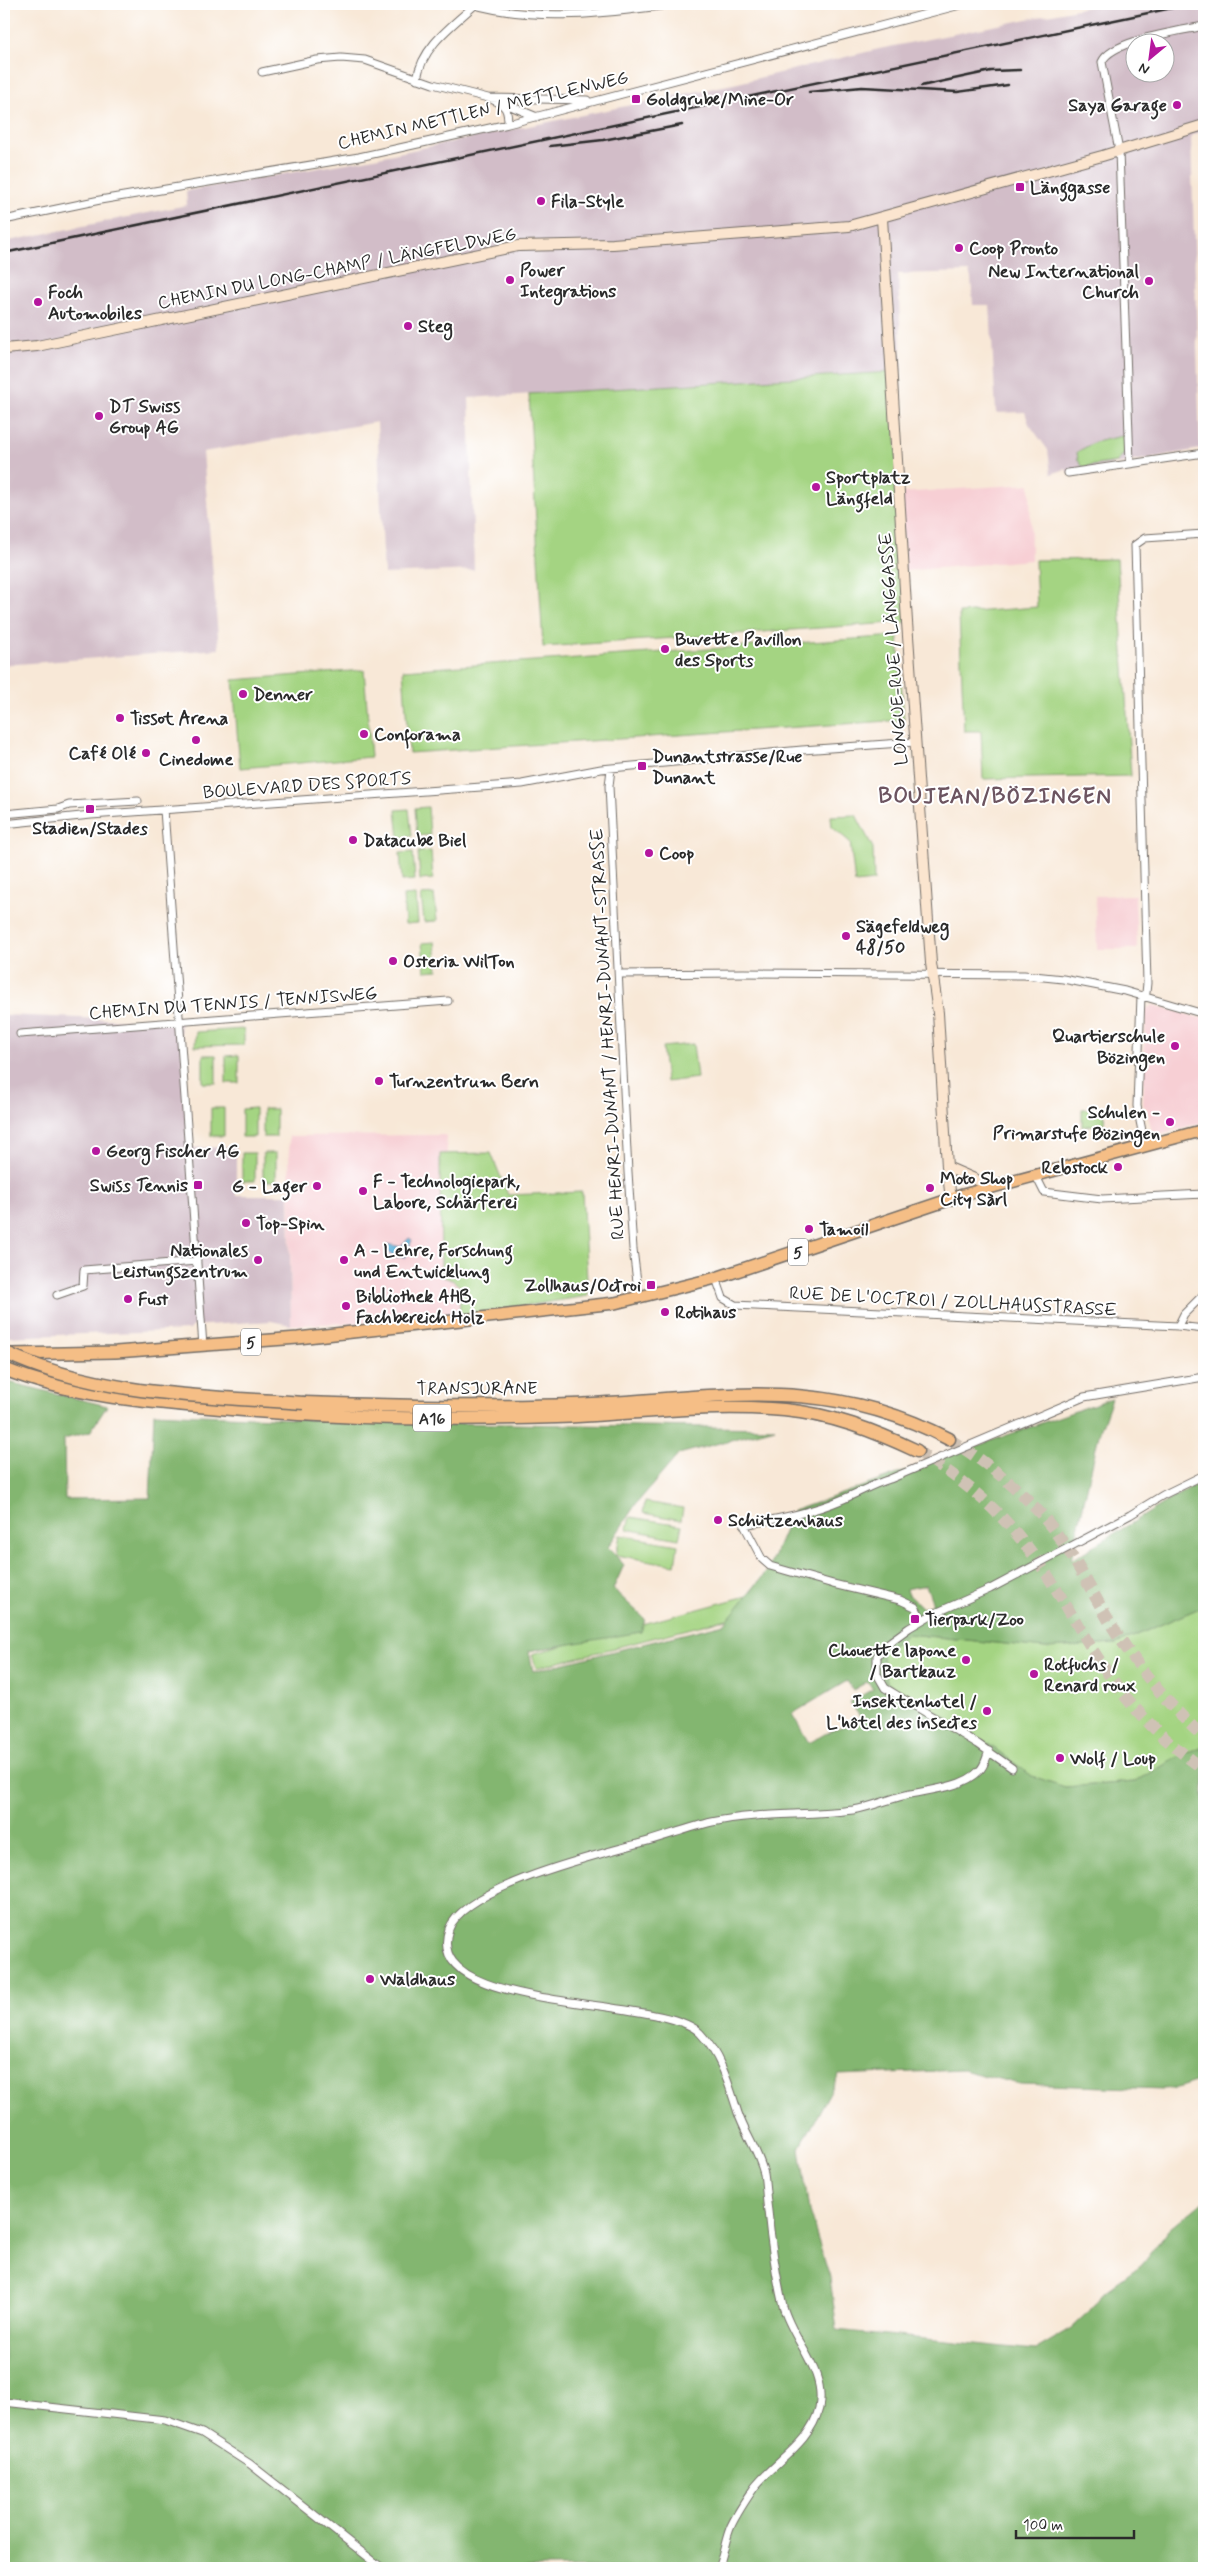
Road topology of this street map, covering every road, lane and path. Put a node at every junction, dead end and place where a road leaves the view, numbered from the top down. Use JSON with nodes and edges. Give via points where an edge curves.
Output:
{"nodes":[{"id":1,"x":474,"y":4,"type":"edge"},
{"id":2,"x":675,"y":4,"type":"edge"},
{"id":3,"x":964,"y":4,"type":"edge"},
{"id":4,"x":1204,"y":26,"type":"edge"},
{"id":5,"x":262,"y":72,"type":"dead end"},
{"id":6,"x":417,"y":79,"type":"junction"},
{"id":7,"x":488,"y":98,"type":"junction"},
{"id":8,"x":598,"y":100,"type":"junction"},
{"id":9,"x":502,"y":103,"type":"junction"},
{"id":10,"x":536,"y":117,"type":"junction"},
{"id":11,"x":508,"y":124,"type":"junction"},
{"id":12,"x":1204,"y":125,"type":"edge"},
{"id":13,"x":1119,"y":151,"type":"junction"},
{"id":14,"x":882,"y":218,"type":"junction"},
{"id":15,"x":4,"y":220,"type":"edge"},
{"id":16,"x":4,"y":350,"type":"edge"},
{"id":17,"x":1204,"y":453,"type":"edge"},
{"id":18,"x":1130,"y":463,"type":"junction"},
{"id":19,"x":1068,"y":473,"type":"dead end"},
{"id":20,"x":1204,"y":534,"type":"edge"},
{"id":21,"x":915,"y":742,"type":"junction"},
{"id":22,"x":611,"y":768,"type":"junction"},
{"id":23,"x":138,"y":801,"type":"dead end"},
{"id":24,"x":164,"y":810,"type":"junction"},
{"id":25,"x":4,"y":814,"type":"edge"},
{"id":26,"x":4,"y":824,"type":"edge"},
{"id":27,"x":619,"y":974,"type":"junction"},
{"id":28,"x":933,"y":976,"type":"junction"},
{"id":29,"x":1141,"y":996,"type":"junction"},
{"id":30,"x":448,"y":1001,"type":"dead end"},
{"id":31,"x":1204,"y":1014,"type":"edge"},
{"id":32,"x":180,"y":1022,"type":"junction"},
{"id":33,"x":20,"y":1034,"type":"dead end"},
{"id":34,"x":1204,"y":1130,"type":"edge"},
{"id":35,"x":1145,"y":1146,"type":"junction"},
{"id":36,"x":947,"y":1166,"type":"junction"},
{"id":37,"x":1036,"y":1176,"type":"junction"},
{"id":38,"x":994,"y":1187,"type":"junction"},
{"id":39,"x":1204,"y":1194,"type":"edge"},
{"id":40,"x":951,"y":1199,"type":"junction"},
{"id":41,"x":197,"y":1261,"type":"junction"},
{"id":42,"x":716,"y":1278,"type":"junction"},
{"id":43,"x":1204,"y":1294,"type":"edge"},
{"id":44,"x":58,"y":1295,"type":"dead end"},
{"id":45,"x":639,"y":1298,"type":"junction"},
{"id":46,"x":1178,"y":1326,"type":"junction"},
{"id":47,"x":1204,"y":1329,"type":"edge"},
{"id":48,"x":203,"y":1346,"type":"junction"},
{"id":49,"x":4,"y":1353,"type":"edge"},
{"id":50,"x":4,"y":1369,"type":"edge"},
{"id":51,"x":1204,"y":1377,"type":"edge"},
{"id":52,"x":949,"y":1438,"type":"tunnel mouth"},
{"id":53,"x":917,"y":1451,"type":"tunnel mouth"},
{"id":54,"x":1204,"y":1475,"type":"edge"},
{"id":55,"x":922,"y":1619,"type":"junction"},
{"id":56,"x":989,"y":1751,"type":"junction"},
{"id":57,"x":1012,"y":1768,"type":"dead end"},
{"id":58,"x":4,"y":2402,"type":"edge"},
{"id":59,"x":382,"y":2568,"type":"edge"},
{"id":60,"x":718,"y":2568,"type":"edge"}],
"edges":[{"from":1,"to":2,"type":"street","via":[[523,12],[573,15]]},
{"from":1,"to":6,"type":"street","via":[[436,41],[419,67]]},
{"from":3,"to":8,"type":"street","name":"CHEMIN METTLEN / METTLENWEG"},
{"from":4,"to":13,"type":"street","via":[[1139,40],[1104,57],[1102,68]]},
{"from":5,"to":6,"type":"street","via":[[341,58],[365,60]]},
{"from":6,"to":7,"type":"street"},
{"from":7,"to":8,"type":"street"},
{"from":7,"to":9,"type":"street"},
{"from":8,"to":10,"type":"street","name":"CHEMIN METTLEN / METTLENWEG"},
{"from":9,"to":10,"type":"street"},
{"from":9,"to":11,"type":"street","via":[[508,111]]},
{"from":10,"to":11,"type":"street","name":"CHEMIN METTLEN / METTLENWEG"},
{"from":11,"to":15,"type":"street","name":"CHEMIN METTLEN / METTLENWEG","via":[[359,157],[100,200]]},
{"from":12,"to":13,"type":"main road","name":"CHEMIN DU LONG-CHAMP / LÄNGFELDWEG"},
{"from":13,"to":14,"type":"main road","name":"CHEMIN DU LONG-CHAMP / LÄNGFELDWEG"},
{"from":13,"to":18,"type":"street"},
{"from":14,"to":16,"type":"main road","name":"CHEMIN DU LONG-CHAMP / LÄNGFELDWEG","via":[[849,226],[794,232],[613,244],[518,246]]},
{"from":14,"to":21,"type":"main road","name":"LONGUE-RUE / LÄNGGASSE"},
{"from":17,"to":18,"type":"street"},
{"from":18,"to":19,"type":"street"},
{"from":20,"to":29,"type":"street","via":[[1145,538],[1135,545],[1147,983],[1146,993]]},
{"from":21,"to":22,"type":"street","name":"BOULEVARD DES SPORTS"},
{"from":21,"to":28,"type":"main road","name":"LONGUE-RUE / LÄNGGASSE"},
{"from":22,"to":24,"type":"street","name":"BOULEVARD DES SPORTS","via":[[522,784]]},
{"from":22,"to":27,"type":"street","name":"RUE HENRI-DUNANT / HENRI-DUNANT-STRASSE","via":[[609,786]]},
{"from":23,"to":25,"type":"street","via":[[69,805],[58,810]]},
{"from":24,"to":26,"type":"street","name":"BOULEVARD DES SPORTS"},
{"from":24,"to":32,"type":"street"},
{"from":27,"to":28,"type":"street"},
{"from":27,"to":45,"type":"street","name":"RUE HENRI-DUNANT / HENRI-DUNANT-STRASSE","via":[[632,1230]]},
{"from":28,"to":29,"type":"street","via":[[1043,977]]},
{"from":28,"to":36,"type":"main road","name":"LONGUE-RUE / LÄNGGASSE"},
{"from":29,"to":31,"type":"street"},
{"from":29,"to":35,"type":"street","via":[[1137,1106]]},
{"from":30,"to":32,"type":"street","name":"CHEMIN DU TENNIS / TENNISWEG"},
{"from":32,"to":33,"type":"street","name":"CHEMIN DU TENNIS / TENNISWEG"},
{"from":32,"to":41,"type":"street"},
{"from":34,"to":35,"type":"main road","number":"5"},
{"from":35,"to":37,"type":"main road","number":"5"},
{"from":36,"to":38,"type":"main road"},
{"from":36,"to":40,"type":"main road","name":"LONGUE-RUE / LÄNGGASSE"},
{"from":37,"to":38,"type":"main road","number":"5"},
{"from":37,"to":39,"type":"street","via":[[1044,1192],[1090,1198]]},
{"from":38,"to":40,"type":"main road","number":"5"},
{"from":40,"to":42,"type":"main road","number":"5"},
{"from":41,"to":44,"type":"street","via":[[84,1270],[83,1286]]},
{"from":41,"to":48,"type":"street"},
{"from":42,"to":45,"type":"main road","number":"5"},
{"from":42,"to":46,"type":"street","name":"RUE DE L'OCTROI / ZOLLHAUSSTRASSE","via":[[723,1298],[735,1305]]},
{"from":43,"to":46,"type":"street","via":[[1184,1314]]},
{"from":45,"to":48,"type":"main road","number":"5","via":[[464,1321]]},
{"from":46,"to":47,"type":"street","name":"RUE DE L'OCTROI / ZOLLHAUSSTRASSE"},
{"from":48,"to":49,"type":"main road","number":"5","via":[[106,1352]]},
{"from":49,"to":52,"type":"highway","name":"TRANSJURANE","number":"A16","bridge":true,"via":[[49,1369],[111,1384],[295,1402],[522,1406],[788,1394],[839,1400],[894,1413]]},
{"from":50,"to":53,"type":"highway","name":"TRANSJURANE","number":"A16","via":[[46,1383],[102,1395],[251,1411],[471,1419],[756,1408],[815,1415],[863,1428]]},
{"from":51,"to":55,"type":"street","via":[[1084,1397],[840,1500],[744,1525],[762,1559],[770,1566],[900,1600],[919,1611]]},
{"from":54,"to":55,"type":"street","via":[[990,1590]]},
{"from":55,"to":56,"type":"street","via":[[881,1649],[875,1667],[880,1683]]},
{"from":56,"to":57,"type":"street"},
{"from":56,"to":60,"type":"street","via":[[977,1774],[923,1792],[857,1809],[712,1822],[568,1863],[489,1895],[460,1912],[448,1932],[449,1955],[462,1972],[473,1978],[516,1992],[649,2012],[684,2021],[697,2029],[722,2066],[740,2119],[762,2168],[784,2306],[793,2331],[816,2371],[820,2404],[808,2432],[757,2485],[742,2506],[730,2528]]},
{"from":58,"to":59,"type":"street","via":[[165,2420],[202,2433],[250,2464]]}]}
